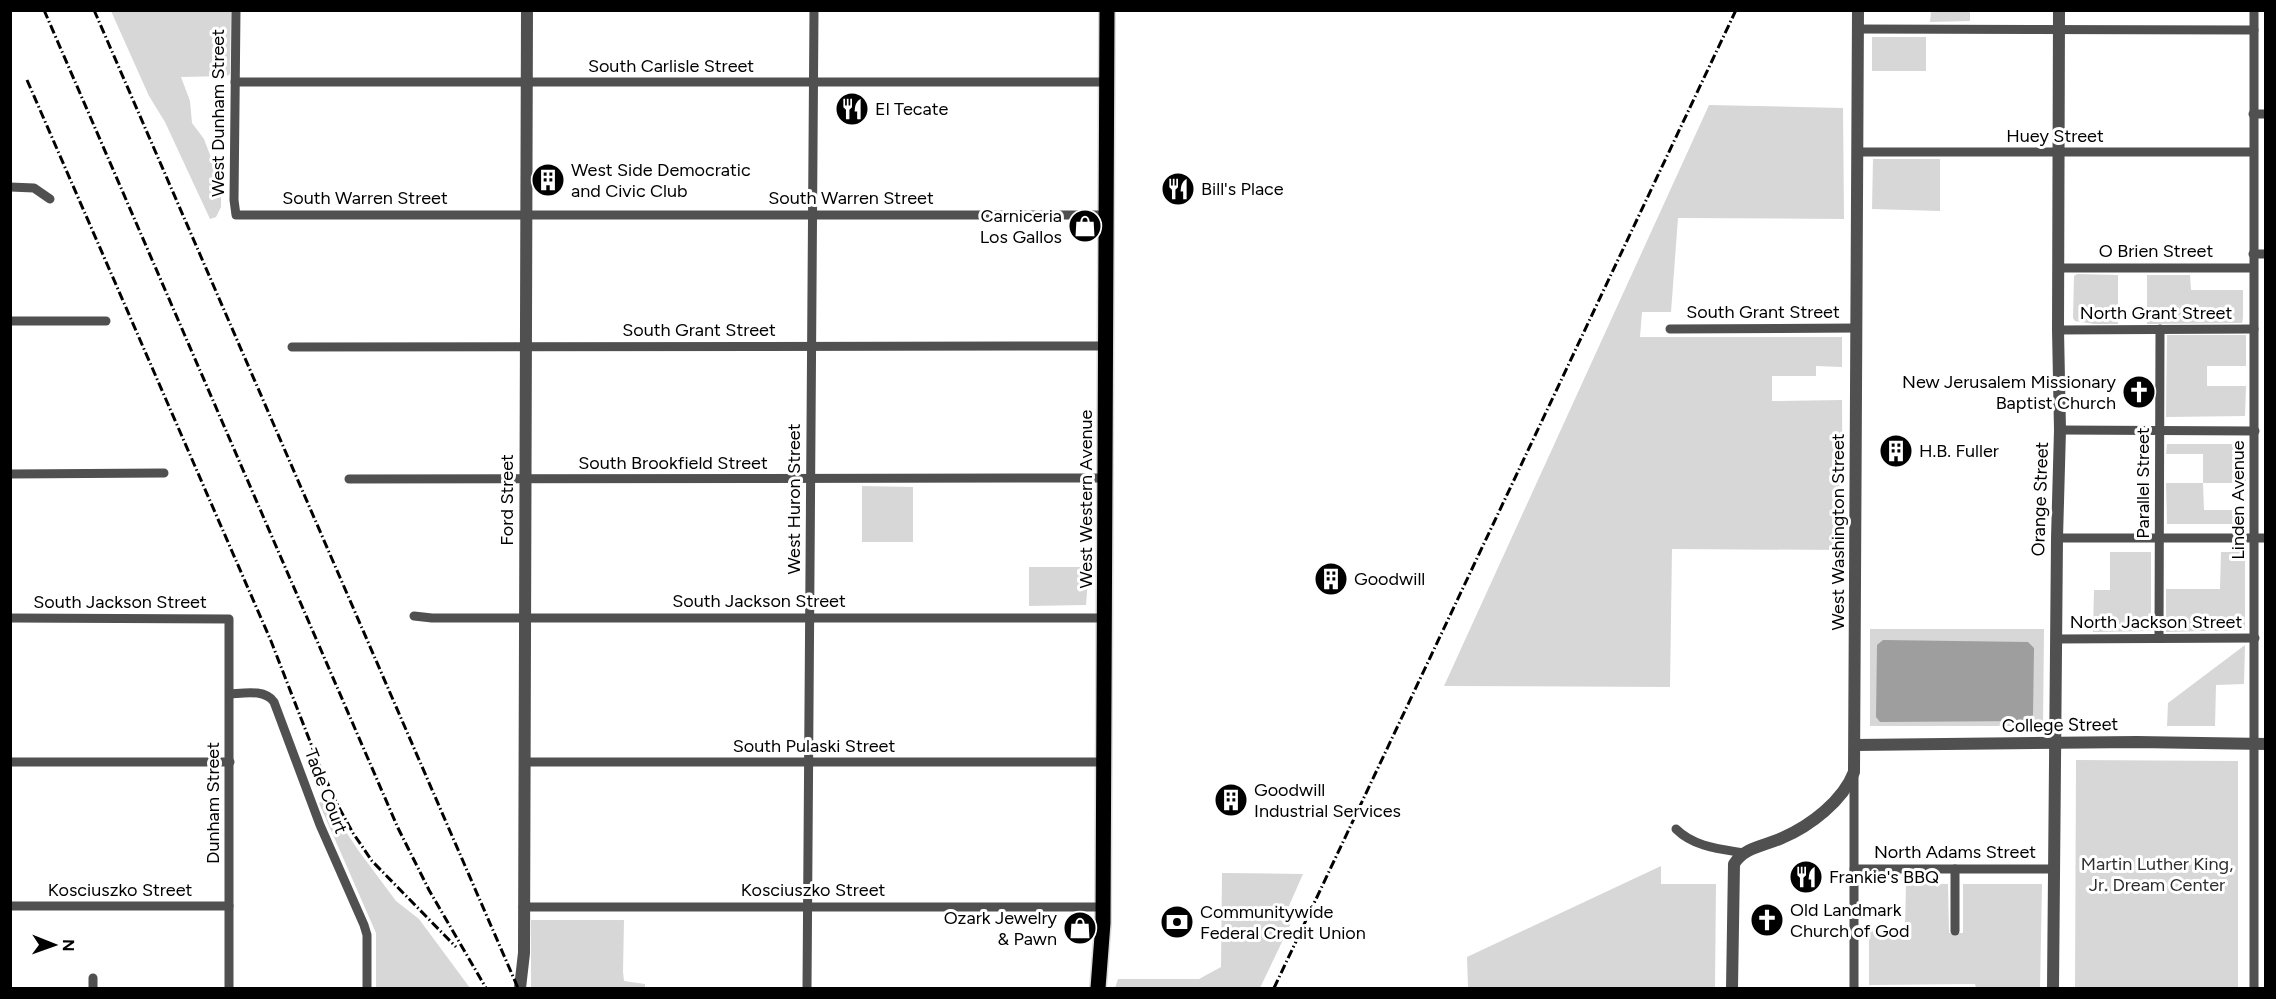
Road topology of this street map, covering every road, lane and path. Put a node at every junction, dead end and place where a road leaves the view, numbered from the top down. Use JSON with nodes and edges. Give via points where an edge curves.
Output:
{"nodes":[{"id":1,"x":236,"y":10,"type":"edge"},
{"id":2,"x":527,"y":10,"type":"edge"},
{"id":3,"x":814,"y":10,"type":"edge"},
{"id":4,"x":1107,"y":10,"type":"edge"},
{"id":5,"x":1858,"y":10,"type":"edge"},
{"id":6,"x":2059,"y":10,"type":"edge"},
{"id":7,"x":2254,"y":10,"type":"edge"},
{"id":8,"x":1858,"y":29,"type":"junction"},
{"id":9,"x":2059,"y":29,"type":"junction"},
{"id":10,"x":2254,"y":30,"type":"junction"},
{"id":11,"x":235,"y":82,"type":"junction"},
{"id":12,"x":527,"y":82,"type":"junction"},
{"id":13,"x":814,"y":82,"type":"junction"},
{"id":14,"x":1107,"y":82,"type":"junction"},
{"id":15,"x":2253,"y":114,"type":"junction"},
{"id":16,"x":2265,"y":114,"type":"edge"},
{"id":17,"x":1857,"y":152,"type":"junction"},
{"id":18,"x":2058,"y":152,"type":"junction"},
{"id":19,"x":2253,"y":152,"type":"junction"},
{"id":20,"x":10,"y":187,"type":"edge"},
{"id":21,"x":50,"y":199,"type":"dead end"},
{"id":22,"x":236,"y":215,"type":"joint"},
{"id":23,"x":525,"y":215,"type":"junction"},
{"id":24,"x":813,"y":215,"type":"junction"},
{"id":25,"x":1107,"y":215,"type":"junction"},
{"id":26,"x":2253,"y":254,"type":"junction"},
{"id":27,"x":2265,"y":254,"type":"edge"},
{"id":28,"x":2058,"y":268,"type":"junction"},
{"id":29,"x":2253,"y":268,"type":"junction"},
{"id":30,"x":10,"y":321,"type":"edge"},
{"id":31,"x":106,"y":321,"type":"dead end"},
{"id":32,"x":1857,"y":328,"type":"junction"},
{"id":33,"x":1670,"y":329,"type":"dead end"},
{"id":34,"x":2160,"y":329,"type":"junction"},
{"id":35,"x":2254,"y":329,"type":"junction"},
{"id":36,"x":2058,"y":330,"type":"junction"},
{"id":37,"x":292,"y":346,"type":"dead end"},
{"id":38,"x":526,"y":346,"type":"junction"},
{"id":39,"x":812,"y":346,"type":"junction"},
{"id":40,"x":1107,"y":346,"type":"junction"},
{"id":41,"x":2255,"y":396,"type":"junction"},
{"id":42,"x":2265,"y":396,"type":"edge"},
{"id":43,"x":2159,"y":429,"type":"junction"},
{"id":44,"x":2060,"y":430,"type":"junction"},
{"id":45,"x":2255,"y":431,"type":"junction"},
{"id":46,"x":164,"y":473,"type":"dead end"},
{"id":47,"x":10,"y":474,"type":"edge"},
{"id":48,"x":1106,"y":478,"type":"junction"},
{"id":49,"x":349,"y":479,"type":"dead end"},
{"id":50,"x":526,"y":480,"type":"junction"},
{"id":51,"x":811,"y":480,"type":"junction"},
{"id":52,"x":2159,"y":537,"type":"junction"},
{"id":53,"x":2057,"y":538,"type":"junction"},
{"id":54,"x":2260,"y":538,"type":"edge"},
{"id":55,"x":414,"y":616,"type":"dead end"},
{"id":56,"x":10,"y":618,"type":"edge"},
{"id":57,"x":229,"y":618,"type":"joint"},
{"id":58,"x":525,"y":618,"type":"junction"},
{"id":59,"x":810,"y":618,"type":"junction"},
{"id":60,"x":1105,"y":618,"type":"junction"},
{"id":61,"x":2158,"y":638,"type":"junction"},
{"id":62,"x":2255,"y":638,"type":"junction"},
{"id":63,"x":2056,"y":639,"type":"junction"},
{"id":64,"x":230,"y":694,"type":"junction"},
{"id":65,"x":1855,"y":744,"type":"junction"},
{"id":66,"x":2056,"y":744,"type":"junction"},
{"id":67,"x":2260,"y":744,"type":"edge"},
{"id":68,"x":10,"y":762,"type":"edge"},
{"id":69,"x":230,"y":762,"type":"junction"},
{"id":70,"x":524,"y":762,"type":"junction"},
{"id":71,"x":810,"y":762,"type":"junction"},
{"id":72,"x":1104,"y":762,"type":"junction"},
{"id":73,"x":1854,"y":772,"type":"junction"},
{"id":74,"x":1676,"y":830,"type":"dead end"},
{"id":75,"x":1744,"y":853,"type":"junction"},
{"id":76,"x":1854,"y":869,"type":"junction"},
{"id":77,"x":1955,"y":869,"type":"junction"},
{"id":78,"x":2055,"y":869,"type":"junction"},
{"id":79,"x":10,"y":906,"type":"edge"},
{"id":80,"x":229,"y":906,"type":"junction"},
{"id":81,"x":808,"y":906,"type":"junction"},
{"id":82,"x":523,"y":907,"type":"junction"},
{"id":83,"x":1103,"y":907,"type":"junction"},
{"id":84,"x":1955,"y":931,"type":"dead end"},
{"id":85,"x":2254,"y":975,"type":"junction"},
{"id":86,"x":2265,"y":975,"type":"edge"},
{"id":87,"x":93,"y":978,"type":"dead end"},
{"id":88,"x":93,"y":988,"type":"edge"},
{"id":89,"x":229,"y":988,"type":"edge"},
{"id":90,"x":367,"y":988,"type":"edge"},
{"id":91,"x":520,"y":988,"type":"edge"},
{"id":92,"x":807,"y":988,"type":"edge"},
{"id":93,"x":1098,"y":988,"type":"edge"},
{"id":94,"x":1732,"y":988,"type":"edge"},
{"id":95,"x":1854,"y":988,"type":"edge"},
{"id":96,"x":2054,"y":988,"type":"edge"},
{"id":97,"x":2254,"y":988,"type":"edge"}],
"edges":[{"from":1,"to":11,"type":"street","name":"West Dunham Street"},
{"from":2,"to":12,"type":"street","name":"Ford Street"},
{"from":3,"to":13,"type":"street","name":"West Huron Street"},
{"from":4,"to":14,"type":"main road","name":"West Western Avenue"},
{"from":5,"to":8,"type":"street","name":"West Washington Street"},
{"from":6,"to":9,"type":"street","name":"Orange Street"},
{"from":7,"to":10,"type":"street","name":"Linden Avenue"},
{"from":8,"to":9,"type":"street"},
{"from":8,"to":17,"type":"street","name":"West Washington Street"},
{"from":9,"to":10,"type":"street"},
{"from":9,"to":18,"type":"street","name":"Orange Street"},
{"from":10,"to":15,"type":"street","name":"Linden Avenue"},
{"from":11,"to":12,"type":"street","name":"South Carlisle Street"},
{"from":11,"to":22,"type":"street","name":"West Dunham Street"},
{"from":12,"to":13,"type":"street","name":"South Carlisle Street"},
{"from":12,"to":23,"type":"street","name":"Ford Street"},
{"from":13,"to":14,"type":"street","name":"South Carlisle Street"},
{"from":13,"to":24,"type":"street","name":"West Huron Street"},
{"from":14,"to":25,"type":"main road","name":"West Western Avenue"},
{"from":15,"to":16,"type":"street"},
{"from":15,"to":19,"type":"street","name":"Linden Avenue"},
{"from":17,"to":18,"type":"street","name":"Huey Street"},
{"from":17,"to":32,"type":"street","name":"West Washington Street"},
{"from":18,"to":19,"type":"street","name":"Huey Street"},
{"from":18,"to":28,"type":"street","name":"Orange Street"},
{"from":19,"to":26,"type":"street","name":"Linden Avenue"},
{"from":20,"to":21,"type":"street","via":[[34,189]]},
{"from":22,"to":23,"type":"street","name":"South Warren Street"},
{"from":23,"to":24,"type":"street","name":"South Warren Street"},
{"from":23,"to":38,"type":"street","name":"Ford Street"},
{"from":24,"to":25,"type":"street","name":"South Warren Street"},
{"from":24,"to":39,"type":"street","name":"West Huron Street"},
{"from":25,"to":40,"type":"main road","name":"West Western Avenue"},
{"from":26,"to":27,"type":"street"},
{"from":26,"to":29,"type":"street","name":"Linden Avenue"},
{"from":28,"to":29,"type":"street","name":"O Brien Street"},
{"from":28,"to":36,"type":"street","name":"Orange Street"},
{"from":29,"to":35,"type":"street","name":"Linden Avenue"},
{"from":30,"to":31,"type":"street"},
{"from":32,"to":33,"type":"street","name":"South Grant Street"},
{"from":32,"to":65,"type":"street","name":"West Washington Street"},
{"from":34,"to":35,"type":"street","name":"North Grant Street"},
{"from":34,"to":36,"type":"street","name":"North Grant Street"},
{"from":34,"to":43,"type":"street","name":"Parallel Street"},
{"from":35,"to":41,"type":"street","name":"Linden Avenue"},
{"from":36,"to":44,"type":"street","name":"Orange Street"},
{"from":37,"to":38,"type":"street","name":"South Grant Street"},
{"from":38,"to":39,"type":"street","name":"South Grant Street"},
{"from":38,"to":50,"type":"street","name":"Ford Street"},
{"from":39,"to":40,"type":"street","name":"South Grant Street"},
{"from":39,"to":51,"type":"street","name":"West Huron Street"},
{"from":40,"to":48,"type":"main road","name":"West Western Avenue"},
{"from":41,"to":42,"type":"street"},
{"from":41,"to":45,"type":"street","name":"Linden Avenue"},
{"from":43,"to":44,"type":"street"},
{"from":43,"to":45,"type":"street"},
{"from":43,"to":52,"type":"street","name":"Parallel Street"},
{"from":44,"to":53,"type":"street","name":"Orange Street"},
{"from":45,"to":54,"type":"street","name":"Linden Avenue"},
{"from":46,"to":47,"type":"street"},
{"from":48,"to":51,"type":"street","name":"South Brookfield Street"},
{"from":48,"to":60,"type":"main road","name":"West Western Avenue"},
{"from":49,"to":50,"type":"street","name":"South Brookfield Street"},
{"from":50,"to":51,"type":"street","name":"South Brookfield Street"},
{"from":50,"to":58,"type":"street","name":"Ford Street"},
{"from":51,"to":59,"type":"street","name":"West Huron Street"},
{"from":52,"to":53,"type":"street"},
{"from":52,"to":54,"type":"street"},
{"from":52,"to":61,"type":"street","name":"Parallel Street"},
{"from":53,"to":63,"type":"street","name":"Orange Street"},
{"from":54,"to":62,"type":"street","name":"Linden Avenue"},
{"from":55,"to":58,"type":"street","name":"South Jackson Street"},
{"from":56,"to":57,"type":"street","name":"South Jackson Street"},
{"from":57,"to":64,"type":"street","name":"Dunham Street"},
{"from":58,"to":59,"type":"street","name":"South Jackson Street"},
{"from":58,"to":70,"type":"street","name":"Ford Street"},
{"from":59,"to":60,"type":"street","name":"South Jackson Street"},
{"from":59,"to":71,"type":"street","name":"West Huron Street"},
{"from":60,"to":72,"type":"main road","name":"West Western Avenue"},
{"from":61,"to":62,"type":"street","name":"North Jackson Street"},
{"from":61,"to":63,"type":"street","name":"North Jackson Street"},
{"from":62,"to":67,"type":"street","name":"Linden Avenue"},
{"from":63,"to":66,"type":"street","name":"Orange Street"},
{"from":64,"to":69,"type":"street","name":"Dunham Street"},
{"from":64,"to":90,"type":"street","name":"Tade Court","via":[[264,694],[274,702],[320,825],[364,925]]},
{"from":65,"to":66,"type":"street","name":"College Street"},
{"from":65,"to":73,"type":"street","name":"West Washington Street"},
{"from":66,"to":67,"type":"street","name":"College Street"},
{"from":66,"to":78,"type":"street","name":"Orange Street"},
{"from":67,"to":85,"type":"street","name":"Linden Avenue"},
{"from":68,"to":69,"type":"street"},
{"from":69,"to":80,"type":"street","name":"Dunham Street"},
{"from":70,"to":71,"type":"street","name":"South Pulaski Street"},
{"from":70,"to":82,"type":"street","name":"Ford Street"},
{"from":71,"to":72,"type":"street","name":"South Pulaski Street"},
{"from":71,"to":81,"type":"street","name":"West Huron Street"},
{"from":72,"to":83,"type":"main road","name":"West Western Avenue"},
{"from":73,"to":75,"type":"street","via":[[1840,795],[1802,827]]},
{"from":73,"to":76,"type":"street"},
{"from":74,"to":75,"type":"street","via":[[1704,846]]},
{"from":75,"to":94,"type":"street","via":[[1734,864],[1732,875]]},
{"from":76,"to":77,"type":"street","name":"North Adams Street"},
{"from":76,"to":95,"type":"street"},
{"from":77,"to":78,"type":"street","name":"North Adams Street"},
{"from":77,"to":84,"type":"street"},
{"from":78,"to":96,"type":"street","name":"Orange Street"},
{"from":79,"to":80,"type":"street","name":"Kosciuszko Street"},
{"from":80,"to":89,"type":"street","name":"Dunham Street"},
{"from":81,"to":82,"type":"street","name":"Kosciuszko Street"},
{"from":81,"to":83,"type":"street","name":"Kosciuszko Street"},
{"from":81,"to":92,"type":"street","name":"West Huron Street"},
{"from":82,"to":91,"type":"street","name":"Ford Street"},
{"from":83,"to":93,"type":"main road","name":"West Western Avenue"},
{"from":85,"to":86,"type":"street"},
{"from":85,"to":97,"type":"street","name":"Linden Avenue"},
{"from":87,"to":88,"type":"street"}]}
